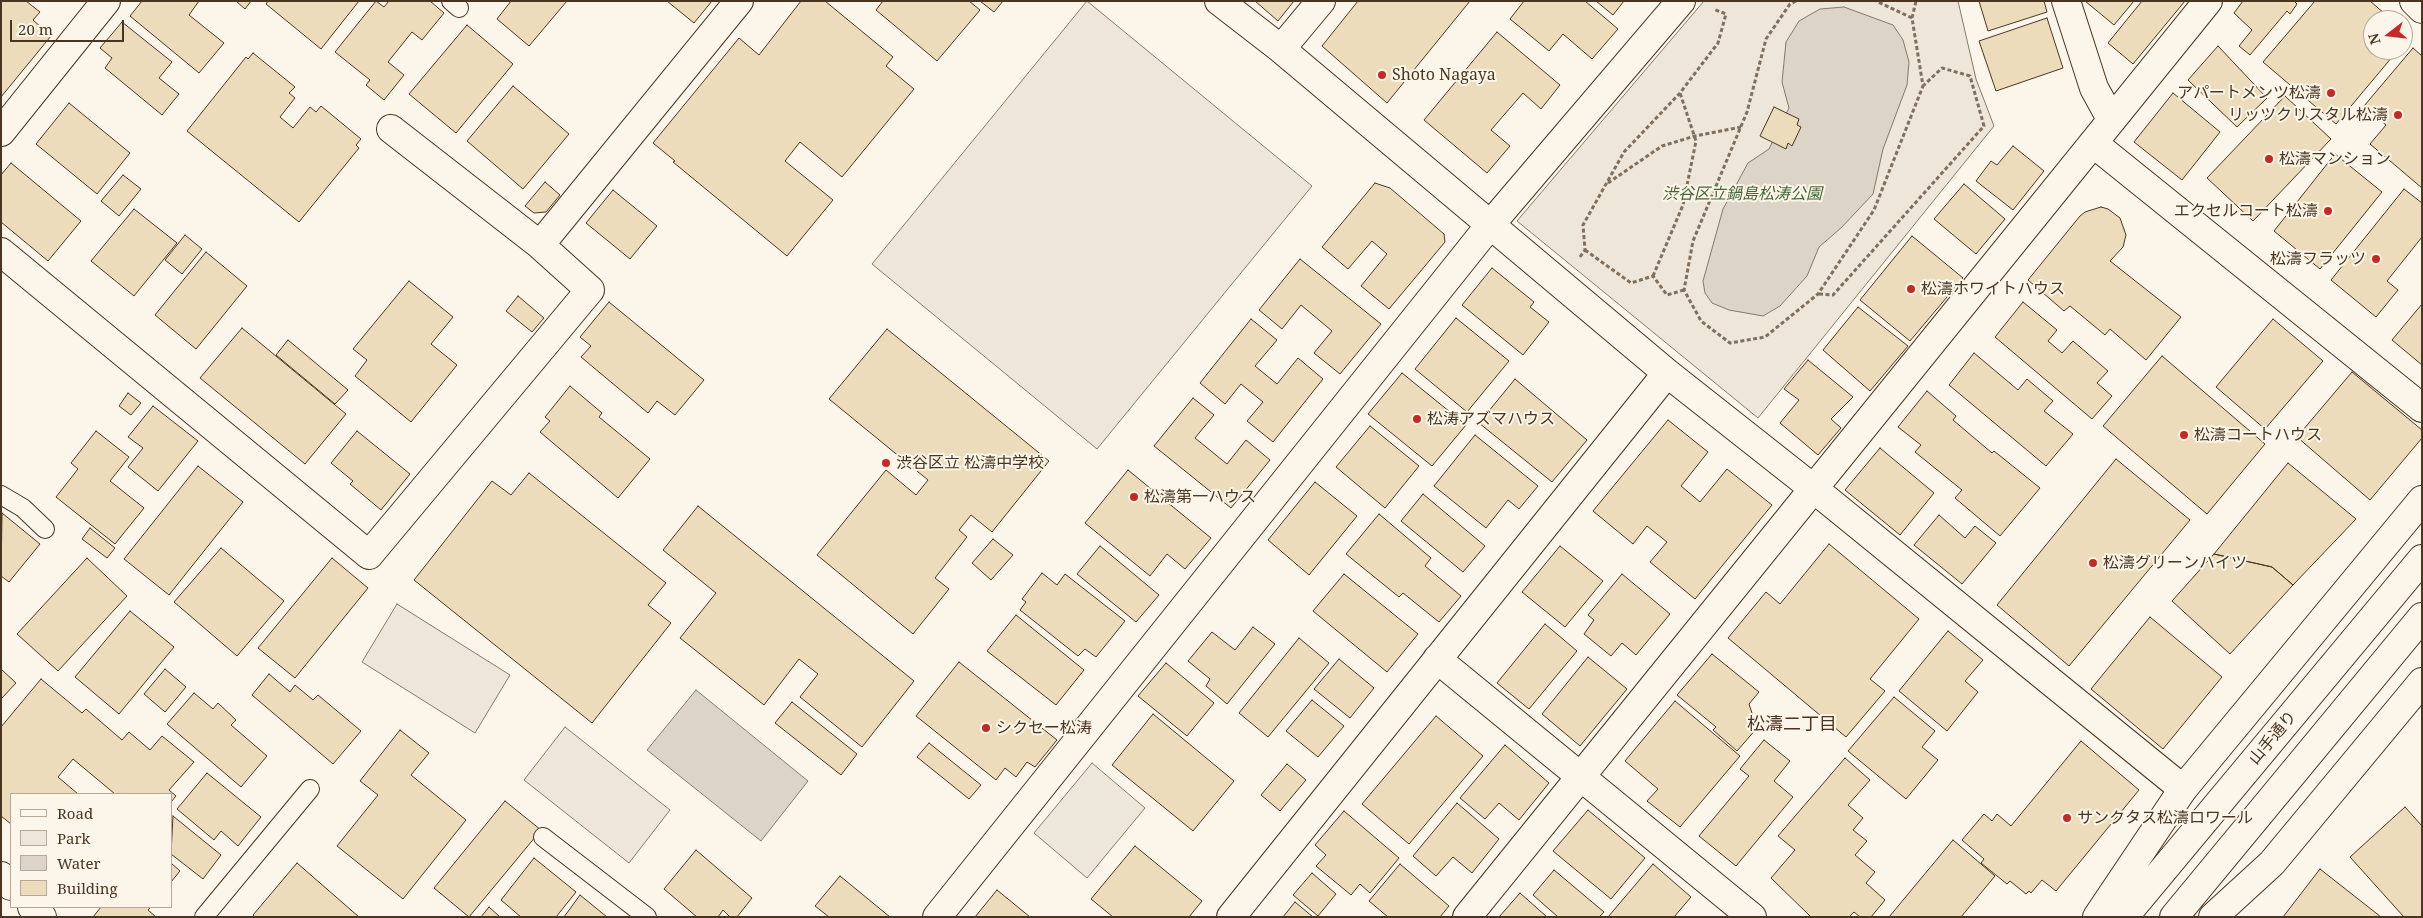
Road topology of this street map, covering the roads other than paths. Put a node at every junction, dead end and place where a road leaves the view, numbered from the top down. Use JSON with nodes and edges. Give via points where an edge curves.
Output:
{"nodes":[{"id":1,"x":739,"y":1,"type":"edge"},
{"id":2,"x":1218,"y":1,"type":"edge"},
{"id":3,"x":1321,"y":1,"type":"edge"},
{"id":4,"x":1681,"y":1,"type":"edge"},
{"id":5,"x":2066,"y":1,"type":"edge"},
{"id":6,"x":2208,"y":1,"type":"edge"},
{"id":7,"x":2414,"y":1,"type":"edge"},
{"id":8,"x":94,"y":5,"type":"edge"},
{"id":9,"x":2422,"y":8,"type":"edge"},
{"id":10,"x":1281,"y":49,"type":"junction"},
{"id":11,"x":2111,"y":119,"type":"junction"},
{"id":12,"x":391,"y":129,"type":"dead end"},
{"id":13,"x":1,"y":132,"type":"edge"},
{"id":14,"x":2093,"y":143,"type":"junction"},
{"id":15,"x":1490,"y":225,"type":"junction"},
{"id":16,"x":540,"y":245,"type":"junction"},
{"id":17,"x":1,"y":252,"type":"edge"},
{"id":18,"x":1667,"y":373,"type":"junction"},
{"id":19,"x":2422,"y":408,"type":"edge"},
{"id":20,"x":1814,"y":489,"type":"junction"},
{"id":21,"x":1,"y":495,"type":"edge"},
{"id":22,"x":2422,"y":500,"type":"edge"},
{"id":23,"x":45,"y":529,"type":"dead end"},
{"id":24,"x":2422,"y":559,"type":"edge"},
{"id":25,"x":2422,"y":618,"type":"edge"},
{"id":26,"x":1436,"y":659,"type":"junction"},
{"id":27,"x":2422,"y":682,"type":"edge"},
{"id":28,"x":1581,"y":775,"type":"junction"},
{"id":29,"x":310,"y":789,"type":"dead end"},
{"id":30,"x":2184,"y":789,"type":"junction"},
{"id":31,"x":544,"y":838,"type":"dead end"},
{"id":32,"x":1,"y":876,"type":"edge"},
{"id":33,"x":10,"y":885,"type":"edge"},
{"id":34,"x":33,"y":908,"type":"edge"},
{"id":35,"x":42,"y":917,"type":"edge"},
{"id":36,"x":204,"y":917,"type":"edge"},
{"id":37,"x":647,"y":917,"type":"edge"},
{"id":38,"x":937,"y":917,"type":"edge"},
{"id":39,"x":1231,"y":917,"type":"edge"},
{"id":40,"x":1468,"y":917,"type":"edge"},
{"id":41,"x":1752,"y":917,"type":"edge"},
{"id":42,"x":2097,"y":917,"type":"edge"},
{"id":43,"x":2124,"y":917,"type":"edge"},
{"id":44,"x":2174,"y":917,"type":"edge"},
{"id":45,"x":2213,"y":917,"type":"edge"}],
"edges":[{"from":1,"to":16,"type":"street"},
{"from":2,"to":10,"type":"street"},
{"from":3,"to":10,"type":"street"},
{"from":4,"to":15,"type":"street"},
{"from":5,"to":11,"type":"street","via":[[2094,88]]},
{"from":6,"to":11,"type":"street"},
{"from":7,"to":9,"type":"street"},
{"from":8,"to":13,"type":"street"},
{"from":10,"to":15,"type":"street"},
{"from":11,"to":14,"type":"street"},
{"from":12,"to":16,"type":"street"},
{"from":14,"to":19,"type":"street"},
{"from":14,"to":20,"type":"street"},
{"from":15,"to":18,"type":"street"},
{"from":15,"to":38,"type":"street"},
{"from":16,"to":17,"type":"street","via":[[590,290],[369,556]]},
{"from":18,"to":20,"type":"street"},
{"from":18,"to":26,"type":"street"},
{"from":20,"to":28,"type":"street"},
{"from":20,"to":30,"type":"street"},
{"from":21,"to":23,"type":"lane","via":[[23,508]]},
{"from":22,"to":30,"type":"street"},
{"from":24,"to":43,"type":"street","name":"山手通り"},
{"from":25,"to":44,"type":"street"},
{"from":26,"to":28,"type":"street"},
{"from":26,"to":39,"type":"street"},
{"from":27,"to":45,"type":"street","via":[[2272,863]]},
{"from":28,"to":40,"type":"street"},
{"from":28,"to":41,"type":"street"},
{"from":29,"to":36,"type":"lane"},
{"from":30,"to":42,"type":"street"},
{"from":31,"to":37,"type":"lane"},
{"from":32,"to":33,"type":"street"},
{"from":34,"to":35,"type":"street"}]}
